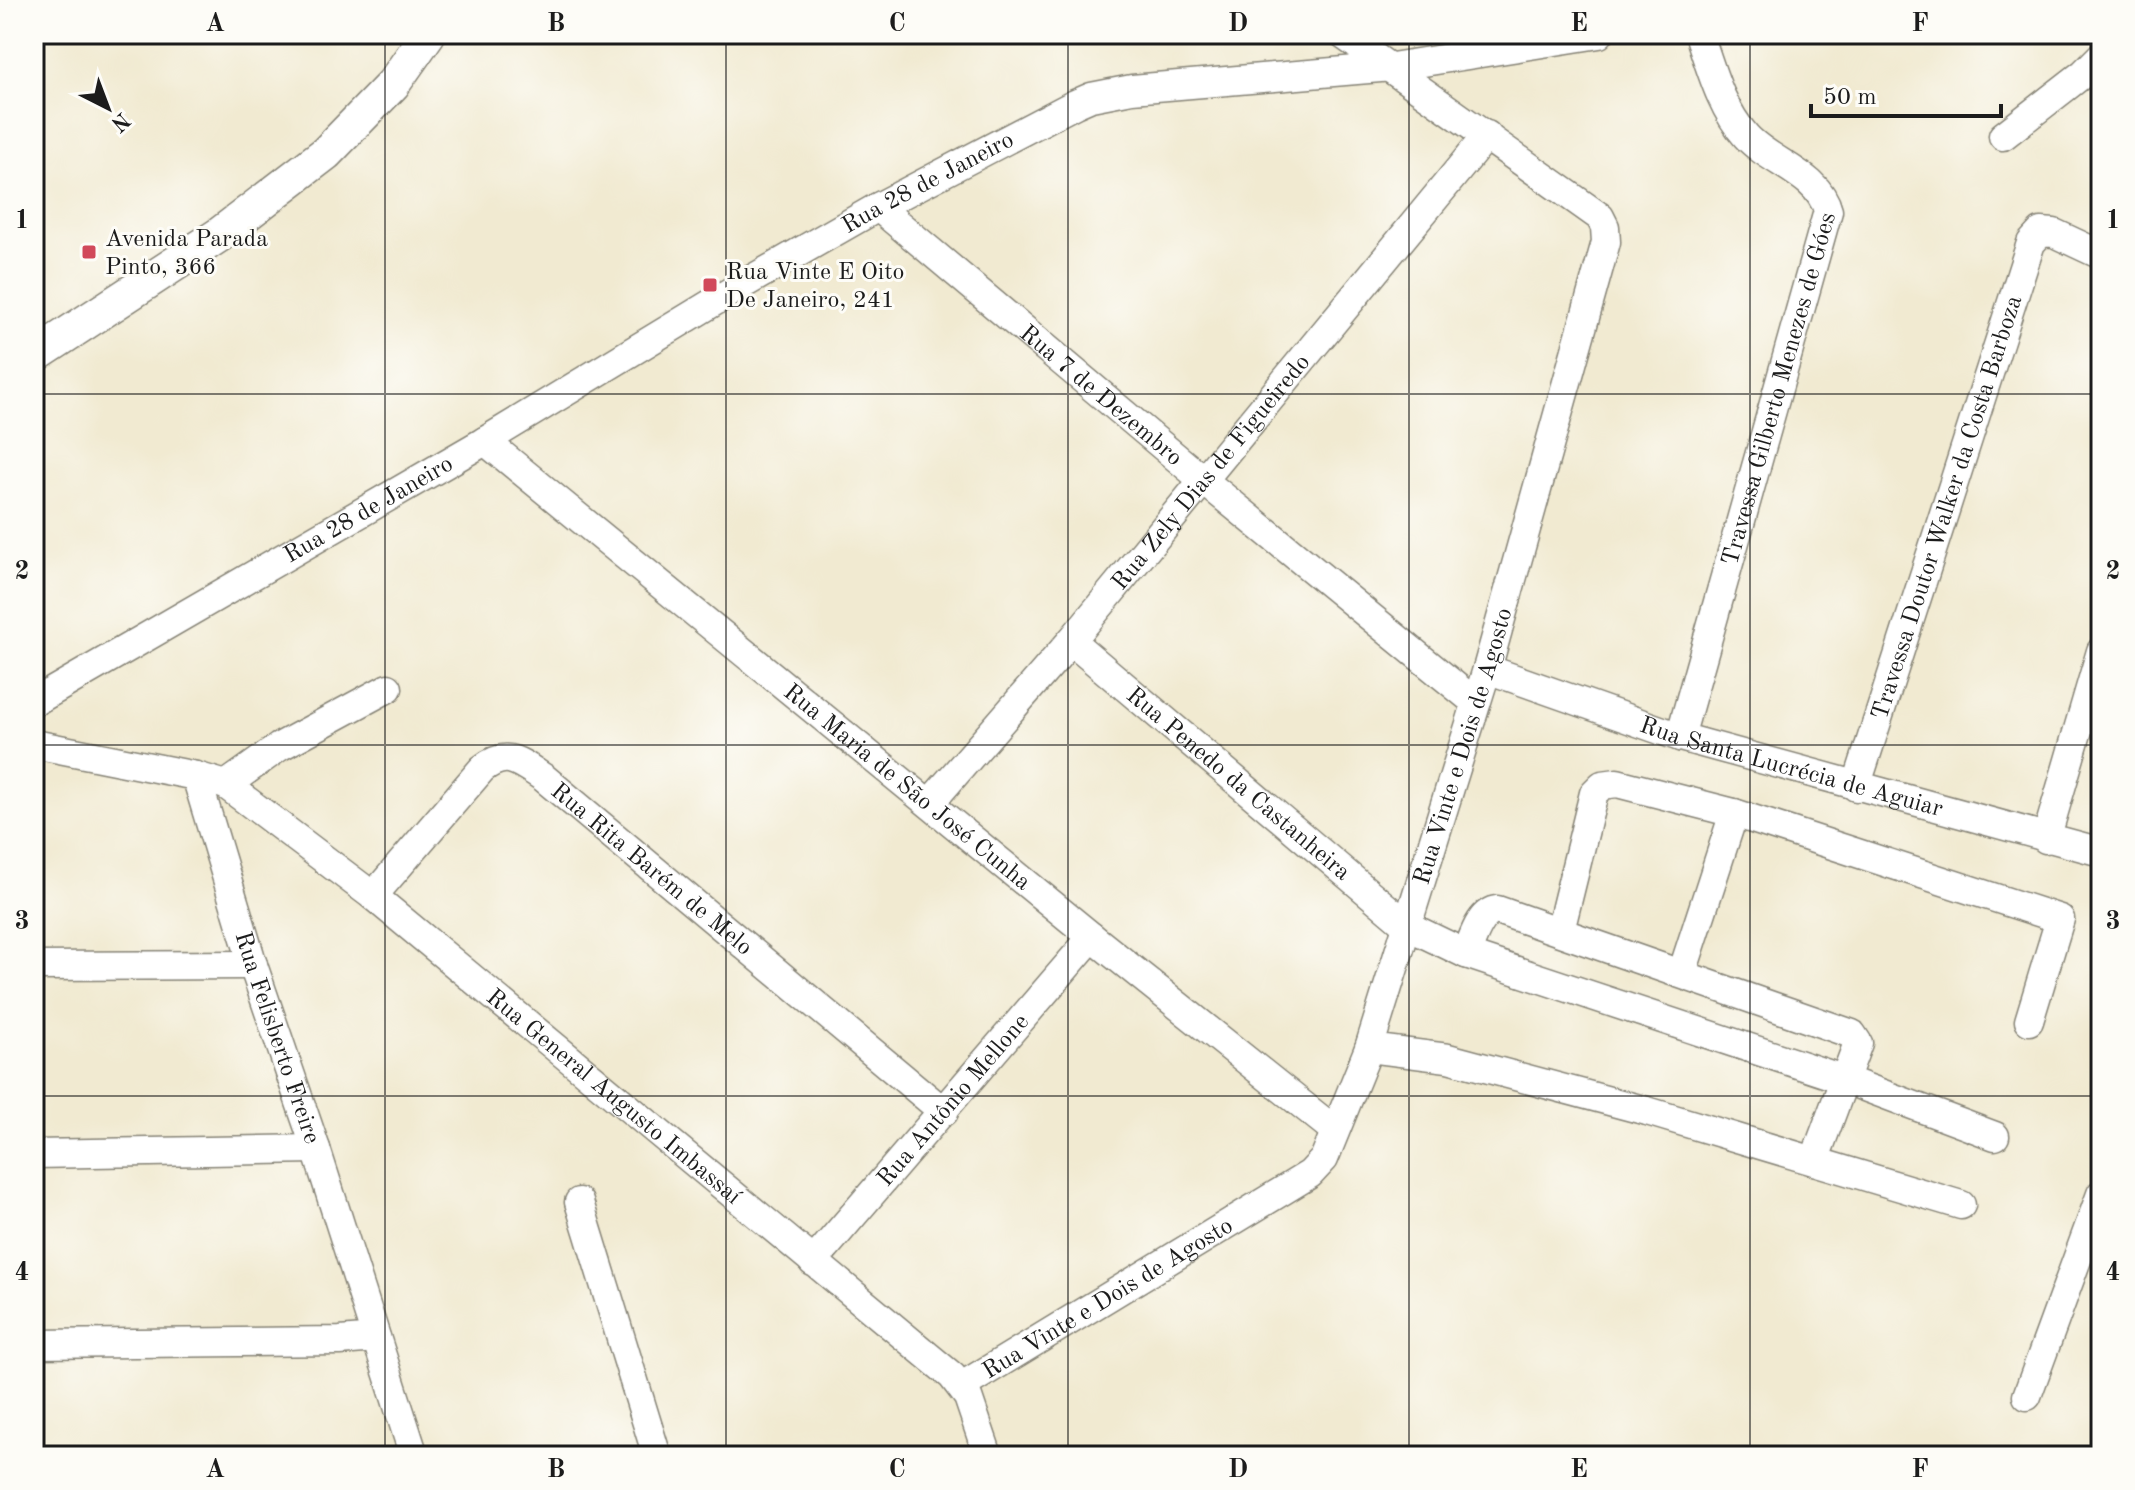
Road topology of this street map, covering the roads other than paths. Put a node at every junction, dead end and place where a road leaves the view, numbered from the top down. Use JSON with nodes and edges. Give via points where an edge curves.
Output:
{"nodes":[{"id":1,"x":428,"y":34,"type":"edge"},
{"id":2,"x":1342,"y":34,"type":"edge"},
{"id":3,"x":1599,"y":34,"type":"edge"},
{"id":4,"x":1699,"y":34,"type":"edge"},
{"id":5,"x":2101,"y":56,"type":"edge"},
{"id":6,"x":1392,"y":67,"type":"junction"},
{"id":7,"x":1487,"y":135,"type":"junction"},
{"id":8,"x":2003,"y":136,"type":"dead end"},
{"id":9,"x":878,"y":207,"type":"junction"},
{"id":10,"x":2101,"y":255,"type":"edge"},
{"id":11,"x":34,"y":356,"type":"edge"},
{"id":12,"x":485,"y":441,"type":"junction"},
{"id":13,"x":1203,"y":480,"type":"junction"},
{"id":14,"x":1071,"y":641,"type":"junction"},
{"id":15,"x":2101,"y":651,"type":"edge"},
{"id":16,"x":1487,"y":669,"type":"junction"},
{"id":17,"x":388,"y":688,"type":"dead end"},
{"id":18,"x":34,"y":702,"type":"edge"},
{"id":19,"x":1476,"y":703,"type":"junction"},
{"id":20,"x":1680,"y":737,"type":"junction"},
{"id":21,"x":34,"y":744,"type":"edge"},
{"id":22,"x":196,"y":776,"type":"junction"},
{"id":23,"x":226,"y":785,"type":"junction"},
{"id":24,"x":1856,"y":787,"type":"junction"},
{"id":25,"x":930,"y":803,"type":"junction"},
{"id":26,"x":1734,"y":813,"type":"junction"},
{"id":27,"x":2046,"y":839,"type":"junction"},
{"id":28,"x":2101,"y":852,"type":"edge"},
{"id":29,"x":373,"y":896,"type":"junction"},
{"id":30,"x":1408,"y":926,"type":"junction"},
{"id":31,"x":1560,"y":931,"type":"junction"},
{"id":32,"x":1092,"y":937,"type":"junction"},
{"id":33,"x":1466,"y":954,"type":"junction"},
{"id":34,"x":253,"y":965,"type":"junction"},
{"id":35,"x":34,"y":966,"type":"edge"},
{"id":36,"x":1682,"y":973,"type":"junction"},
{"id":37,"x":2029,"y":1021,"type":"dead end"},
{"id":38,"x":1369,"y":1048,"type":"junction"},
{"id":39,"x":1843,"y":1079,"type":"junction"},
{"id":40,"x":944,"y":1112,"type":"junction"},
{"id":41,"x":1334,"y":1130,"type":"junction"},
{"id":42,"x":1995,"y":1136,"type":"dead end"},
{"id":43,"x":316,"y":1149,"type":"junction"},
{"id":44,"x":34,"y":1154,"type":"edge"},
{"id":45,"x":1814,"y":1161,"type":"junction"},
{"id":46,"x":2101,"y":1194,"type":"edge"},
{"id":47,"x":579,"y":1202,"type":"dead end"},
{"id":48,"x":1961,"y":1205,"type":"dead end"},
{"id":49,"x":813,"y":1262,"type":"junction"},
{"id":50,"x":376,"y":1338,"type":"junction"},
{"id":51,"x":34,"y":1344,"type":"edge"},
{"id":52,"x":962,"y":1386,"type":"junction"},
{"id":53,"x":2027,"y":1396,"type":"dead end"},
{"id":54,"x":414,"y":1456,"type":"edge"},
{"id":55,"x":657,"y":1456,"type":"edge"},
{"id":56,"x":988,"y":1456,"type":"edge"}],
"edges":[{"from":1,"to":11,"type":"main road","via":[[393,84],[326,153],[219,235]]},
{"from":2,"to":6,"type":"street","name":"Rua Vinte e Dois de Agosto"},
{"from":3,"to":6,"type":"street","name":"Rua 28 de Janeiro"},
{"from":4,"to":20,"type":"street","name":"Travessa Gilberto Menezes de Góes","via":[[1731,116],[1747,138],[1818,190],[1828,211]]},
{"from":5,"to":8,"type":"street"},
{"from":6,"to":7,"type":"street","name":"Rua Vinte e Dois de Agosto"},
{"from":6,"to":9,"type":"street","name":"Rua 28 de Janeiro","via":[[1091,97]]},
{"from":7,"to":13,"type":"street","name":"Rua Zely Dias de Figueiredo"},
{"from":7,"to":16,"type":"street","name":"Rua Vinte e Dois de Agosto","via":[[1600,217],[1606,242]]},
{"from":9,"to":12,"type":"street","name":"Rua 28 de Janeiro"},
{"from":9,"to":13,"type":"street","name":"Rua 7 de Dezembro"},
{"from":10,"to":24,"type":"street","name":"Travessa Doutor Walker da Costa Barboza","via":[[2054,233],[2041,232],[2031,243]]},
{"from":12,"to":18,"type":"street","name":"Rua 28 de Janeiro"},
{"from":12,"to":25,"type":"street","name":"Rua Maria de São José Cunha"},
{"from":13,"to":14,"type":"street","name":"Rua Zely Dias de Figueiredo"},
{"from":13,"to":19,"type":"street","name":"Rua 7 de Dezembro"},
{"from":14,"to":25,"type":"street","name":"Rua Zely Dias de Figueiredo"},
{"from":14,"to":30,"type":"street","name":"Rua Penedo da Castanheira"},
{"from":15,"to":27,"type":"street"},
{"from":16,"to":19,"type":"street","name":"Rua Vinte e Dois de Agosto"},
{"from":16,"to":20,"type":"street","name":"Rua Santa Lucrécia de Aguiar"},
{"from":17,"to":23,"type":"street","via":[[279,747]]},
{"from":19,"to":30,"type":"street","name":"Rua Vinte e Dois de Agosto"},
{"from":20,"to":24,"type":"street","name":"Rua Santa Lucrécia de Aguiar"},
{"from":21,"to":22,"type":"street"},
{"from":22,"to":23,"type":"street","name":"Rua General Augusto Imbassaí"},
{"from":22,"to":34,"type":"street","name":"Rua Felisberto Freire"},
{"from":23,"to":29,"type":"street","name":"Rua General Augusto Imbassaí"},
{"from":24,"to":27,"type":"street","name":"Rua Santa Lucrécia de Aguiar"},
{"from":25,"to":32,"type":"street","name":"Rua Maria de São José Cunha"},
{"from":26,"to":31,"type":"street","via":[[1617,783],[1602,785],[1594,793]]},
{"from":26,"to":36,"type":"street"},
{"from":26,"to":37,"type":"street","via":[[2060,919]]},
{"from":27,"to":28,"type":"street","name":"Rua Santa Lucrécia de Aguiar"},
{"from":29,"to":40,"type":"street","name":"Rua Rita Barém de Melo","via":[[482,769],[504,757],[518,761]]},
{"from":29,"to":49,"type":"street","name":"Rua General Augusto Imbassaí"},
{"from":30,"to":33,"type":"street","name":"Rua Penedo da Castanheira"},
{"from":30,"to":38,"type":"street","name":"Rua Vinte e Dois de Agosto"},
{"from":31,"to":33,"type":"street","via":[[1489,911]]},
{"from":31,"to":36,"type":"street"},
{"from":32,"to":40,"type":"street","name":"Rua Antônio Mellone"},
{"from":32,"to":41,"type":"street","name":"Rua Maria de São José Cunha"},
{"from":33,"to":39,"type":"street","name":"Rua Penedo da Castanheira"},
{"from":34,"to":35,"type":"street"},
{"from":34,"to":43,"type":"street","name":"Rua Felisberto Freire"},
{"from":36,"to":39,"type":"street","via":[[1852,1034],[1858,1043]]},
{"from":38,"to":41,"type":"street","name":"Rua Vinte e Dois de Agosto"},
{"from":38,"to":45,"type":"street","via":[[1448,1058]]},
{"from":39,"to":42,"type":"street","name":"Rua Penedo da Castanheira"},
{"from":39,"to":45,"type":"street"},
{"from":40,"to":49,"type":"street","name":"Rua Antônio Mellone"},
{"from":41,"to":52,"type":"street","name":"Rua Vinte e Dois de Agosto","via":[[1324,1159],[1310,1174]]},
{"from":43,"to":44,"type":"street"},
{"from":43,"to":50,"type":"street","name":"Rua Felisberto Freire"},
{"from":45,"to":48,"type":"street"},
{"from":46,"to":53,"type":"street"},
{"from":47,"to":55,"type":"street"},
{"from":49,"to":52,"type":"street","name":"Rua General Augusto Imbassaí"},
{"from":50,"to":51,"type":"street"},
{"from":50,"to":54,"type":"street","name":"Rua Felisberto Freire"},
{"from":52,"to":56,"type":"street","name":"Rua General Augusto Imbassaí"}]}
